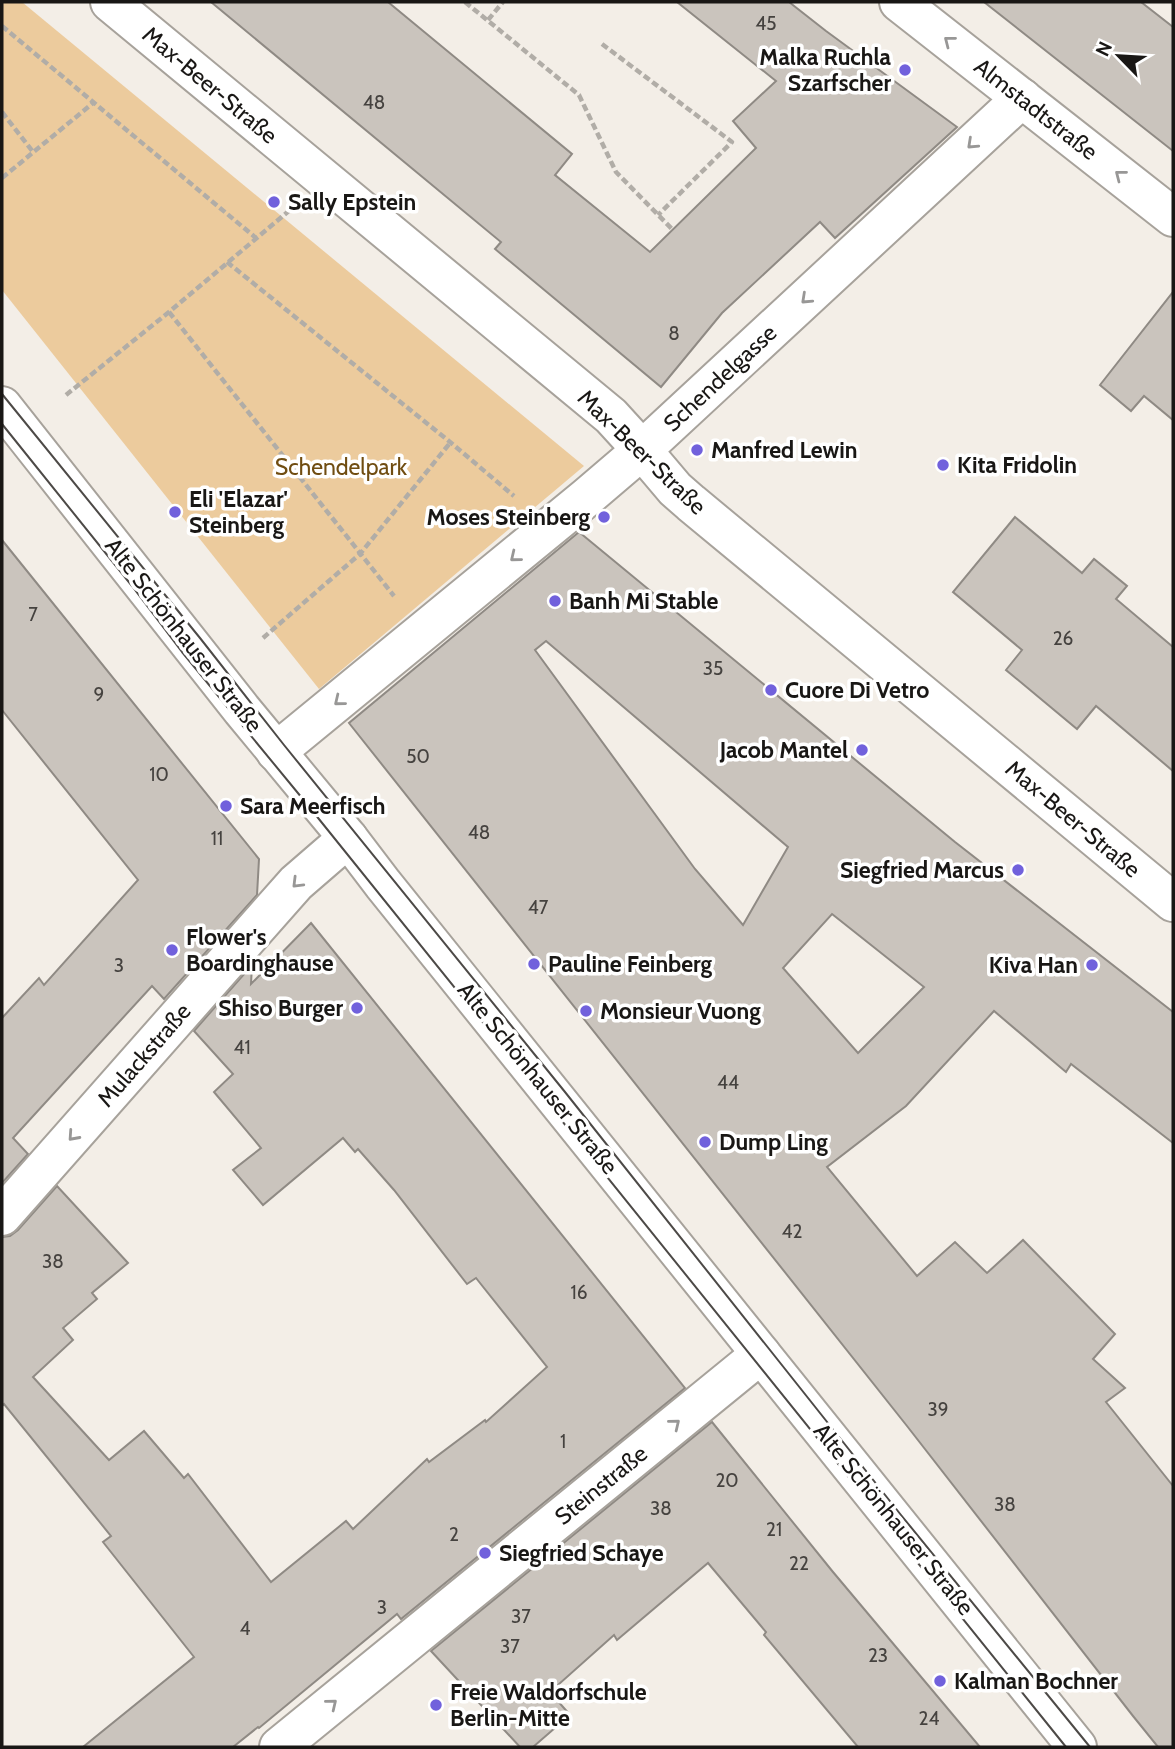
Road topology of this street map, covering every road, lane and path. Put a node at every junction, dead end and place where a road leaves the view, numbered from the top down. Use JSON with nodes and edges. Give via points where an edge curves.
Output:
{"nodes":[{"id":1,"x":110,"y":2,"type":"edge"},
{"id":2,"x":465,"y":2,"type":"edge"},
{"id":3,"x":503,"y":2,"type":"edge"},
{"id":4,"x":899,"y":2,"type":"edge"},
{"id":5,"x":488,"y":20,"type":"junction"},
{"id":6,"x":2,"y":26,"type":"edge"},
{"id":7,"x":602,"y":44,"type":"dead end"},
{"id":8,"x":1022,"y":98,"type":"junction"},
{"id":9,"x":93,"y":103,"type":"junction"},
{"id":10,"x":2,"y":113,"type":"edge"},
{"id":11,"x":33,"y":152,"type":"junction"},
{"id":12,"x":2,"y":178,"type":"edge"},
{"id":13,"x":295,"y":205,"type":"dead end"},
{"id":14,"x":658,"y":215,"type":"junction"},
{"id":15,"x":1173,"y":217,"type":"edge"},
{"id":16,"x":673,"y":230,"type":"dead end"},
{"id":17,"x":256,"y":238,"type":"junction"},
{"id":18,"x":227,"y":262,"type":"junction"},
{"id":19,"x":169,"y":312,"type":"junction"},
{"id":20,"x":66,"y":394,"type":"dead end"},
{"id":21,"x":2,"y":406,"type":"edge"},
{"id":22,"x":450,"y":442,"type":"junction"},
{"id":23,"x":642,"y":450,"type":"junction"},
{"id":24,"x":492,"y":477,"type":"dead end"},
{"id":25,"x":360,"y":554,"type":"junction"},
{"id":26,"x":395,"y":597,"type":"dead end"},
{"id":27,"x":262,"y":639,"type":"dead end"},
{"id":28,"x":276,"y":752,"type":"junction"},
{"id":29,"x":348,"y":838,"type":"junction"},
{"id":30,"x":1173,"y":902,"type":"edge"},
{"id":31,"x":2,"y":1216,"type":"edge"},
{"id":32,"x":761,"y":1354,"type":"junction"},
{"id":33,"x":279,"y":1747,"type":"edge"},
{"id":34,"x":1077,"y":1747,"type":"edge"}],
"edges":[{"from":1,"to":23,"type":"street","name":"Max-Beer-Straße","via":[[611,416]]},
{"from":2,"to":5,"type":"path"},
{"from":3,"to":5,"type":"path"},
{"from":8,"to":4,"type":"street","name":"Almstadtstraße","one_way":true},
{"from":5,"to":14,"type":"path","via":[[579,95],[616,172]]},
{"from":6,"to":9,"type":"path"},
{"from":7,"to":14,"type":"path","via":[[732,142]]},
{"from":15,"to":8,"type":"street","name":"Almstadtstraße","one_way":true},
{"from":8,"to":23,"type":"street","name":"Schendelgasse","one_way":true},
{"from":9,"to":11,"type":"path"},
{"from":9,"to":17,"type":"path"},
{"from":10,"to":11,"type":"path"},
{"from":11,"to":12,"type":"path"},
{"from":13,"to":17,"type":"path"},
{"from":14,"to":16,"type":"path"},
{"from":17,"to":18,"type":"path"},
{"from":18,"to":19,"type":"path"},
{"from":18,"to":22,"type":"path"},
{"from":19,"to":20,"type":"path"},
{"from":19,"to":25,"type":"path"},
{"from":21,"to":28,"type":"street","name":"Alte Schönhauser Straße"},
{"from":22,"to":24,"type":"path"},
{"from":22,"to":25,"type":"path"},
{"from":23,"to":28,"type":"street","name":"Schendelgasse","one_way":true},
{"from":23,"to":30,"type":"street","name":"Max-Beer-Straße","via":[[674,489]]},
{"from":25,"to":26,"type":"path"},
{"from":25,"to":27,"type":"path"},
{"from":28,"to":29,"type":"street","name":"Alte Schönhauser Straße"},
{"from":29,"to":31,"type":"street","name":"Mulackstraße","one_way":true,"via":[[296,883]]},
{"from":29,"to":32,"type":"street","name":"Alte Schönhauser Straße"},
{"from":33,"to":32,"type":"street","name":"Steinstraße","one_way":true},
{"from":32,"to":34,"type":"street","name":"Alte Schönhauser Straße"}]}
